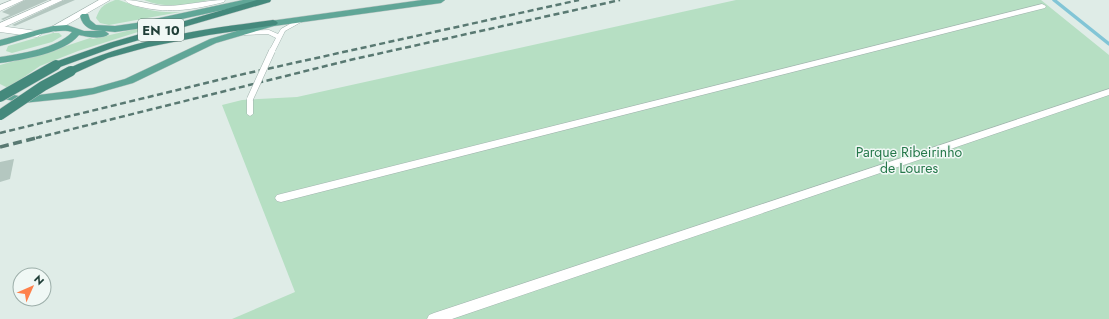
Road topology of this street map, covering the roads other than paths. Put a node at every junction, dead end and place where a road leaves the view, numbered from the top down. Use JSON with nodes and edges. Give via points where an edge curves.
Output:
{"nodes":[{"id":1,"x":20,"y":0,"type":"edge"},
{"id":2,"x":59,"y":0,"type":"edge"},
{"id":3,"x":106,"y":0,"type":"edge"},
{"id":4,"x":129,"y":0,"type":"edge"},
{"id":5,"x":221,"y":0,"type":"edge"},
{"id":6,"x":254,"y":0,"type":"edge"},
{"id":7,"x":267,"y":0,"type":"edge"},
{"id":8,"x":385,"y":0,"type":"edge"},
{"id":9,"x":441,"y":0,"type":"edge"},
{"id":10,"x":1042,"y":6,"type":"dead end"},
{"id":11,"x":0,"y":8,"type":"edge"},
{"id":12,"x":94,"y":8,"type":"junction"},
{"id":13,"x":360,"y":12,"type":"junction"},
{"id":14,"x":85,"y":16,"type":"junction"},
{"id":15,"x":301,"y":20,"type":"junction"},
{"id":16,"x":273,"y":24,"type":"junction"},
{"id":17,"x":0,"y":26,"type":"edge"},
{"id":18,"x":136,"y":26,"type":"junction"},
{"id":19,"x":0,"y":29,"type":"edge"},
{"id":20,"x":53,"y":29,"type":"junction"},
{"id":21,"x":75,"y":30,"type":"junction"},
{"id":22,"x":37,"y":34,"type":"junction"},
{"id":23,"x":226,"y":36,"type":"junction"},
{"id":24,"x":279,"y":37,"type":"junction"},
{"id":25,"x":0,"y":42,"type":"edge"},
{"id":26,"x":0,"y":60,"type":"edge"},
{"id":27,"x":1109,"y":92,"type":"edge"},
{"id":28,"x":0,"y":96,"type":"edge"},
{"id":29,"x":250,"y":114,"type":"dead end"},
{"id":30,"x":0,"y":115,"type":"edge"},
{"id":31,"x":281,"y":198,"type":"dead end"},
{"id":32,"x":434,"y":319,"type":"edge"}],
"edges":[{"from":1,"to":11,"type":"street"},
{"from":2,"to":17,"type":"street"},
{"from":3,"to":12,"type":"street"},
{"from":4,"to":5,"type":"street","via":[[148,7],[168,9]]},
{"from":6,"to":18,"type":"main road","number":"EN 10"},
{"from":7,"to":28,"type":"highway","number":"EN 10","bridge":true,"via":[[112,45],[56,65]]},
{"from":8,"to":13,"type":"main road","number":"EN 10"},
{"from":9,"to":13,"type":"main road","number":"EN 10"},
{"from":10,"to":31,"type":"street"},
{"from":12,"to":14,"type":"street"},
{"from":12,"to":20,"type":"street"},
{"from":13,"to":15,"type":"main road","number":"EN 10"},
{"from":14,"to":18,"type":"main road","via":[[87,24],[94,28]]},
{"from":14,"to":21,"type":"street"},
{"from":15,"to":16,"type":"main road","number":"EN 10"},
{"from":15,"to":24,"type":"lane","via":[[283,30]]},
{"from":16,"to":23,"type":"main road","number":"EN 10"},
{"from":16,"to":30,"type":"highway","number":"EN 10","bridge":true,"via":[[166,39],[104,57],[43,86]]},
{"from":18,"to":21,"type":"main road","number":"EN 10","via":[[94,35]]},
{"from":19,"to":22,"type":"street"},
{"from":20,"to":21,"type":"main road","number":"EN 10"},
{"from":20,"to":22,"type":"main road","number":"EN 10"},
{"from":21,"to":26,"type":"main road","via":[[75,36],[65,43]]},
{"from":22,"to":25,"type":"main road","number":"EN 10"},
{"from":23,"to":24,"type":"lane","via":[[269,32]]},
{"from":23,"to":28,"type":"main road","number":"EN 10","via":[[152,71],[113,86],[51,98],[23,100]]},
{"from":24,"to":29,"type":"lane","bridge":true,"via":[[250,99]]},
{"from":27,"to":32,"type":"street"}]}
